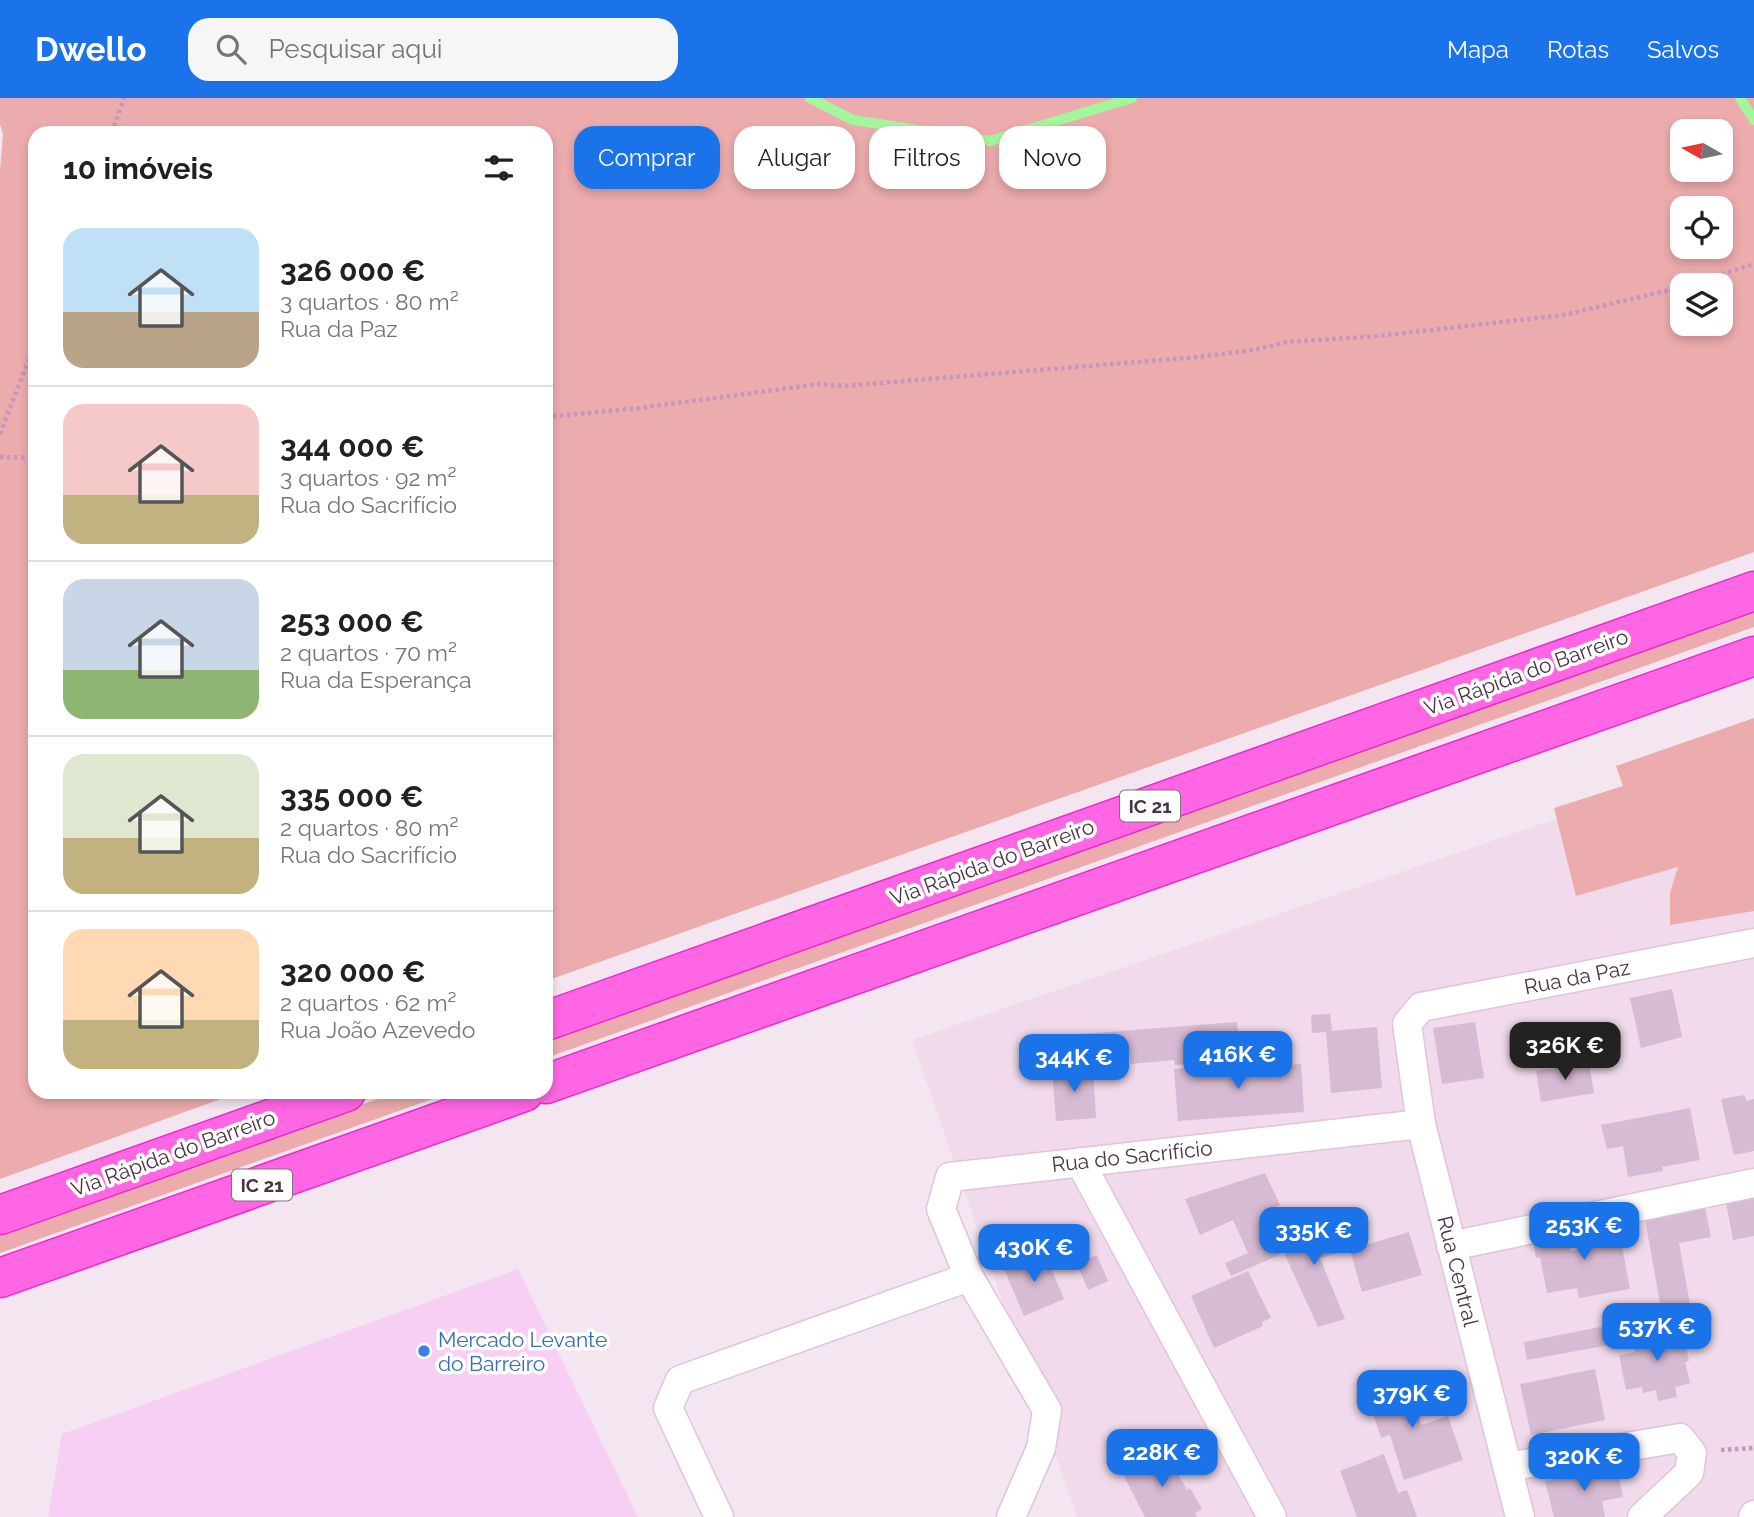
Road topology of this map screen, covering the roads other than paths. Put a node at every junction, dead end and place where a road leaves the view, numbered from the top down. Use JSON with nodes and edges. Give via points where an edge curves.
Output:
{"nodes":[{"id":1,"x":1754,"y":591,"type":"edge"},
{"id":2,"x":1754,"y":656,"type":"edge"},
{"id":3,"x":1754,"y":943,"type":"edge"},
{"id":4,"x":553,"y":1019,"type":"edge"},
{"id":5,"x":1407,"y":1024,"type":"joint"},
{"id":6,"x":553,"y":1082,"type":"edge"},
{"id":7,"x":326,"y":1099,"type":"edge"},
{"id":8,"x":504,"y":1099,"type":"edge"},
{"id":9,"x":1421,"y":1124,"type":"junction"},
{"id":10,"x":1080,"y":1162,"type":"junction"},
{"id":11,"x":1754,"y":1183,"type":"edge"},
{"id":12,"x":0,"y":1215,"type":"edge"},
{"id":13,"x":1451,"y":1246,"type":"junction"},
{"id":14,"x":969,"y":1277,"type":"junction"},
{"id":15,"x":0,"y":1278,"type":"edge"},
{"id":16,"x":1507,"y":1467,"type":"junction"},
{"id":17,"x":719,"y":1517,"type":"edge"},
{"id":18,"x":1011,"y":1517,"type":"edge"},
{"id":19,"x":1272,"y":1517,"type":"edge"},
{"id":20,"x":1520,"y":1517,"type":"edge"},
{"id":21,"x":1642,"y":1517,"type":"edge"}],
"edges":[{"from":1,"to":4,"type":"highway","name":"Via Rápida do Barreiro","number":"IC 21"},
{"from":2,"to":6,"type":"highway"},
{"from":3,"to":5,"type":"street","name":"Rua da Paz","via":[[1421,1007]]},
{"from":5,"to":9,"type":"street","name":"Rua Central"},
{"from":7,"to":12,"type":"highway","name":"Via Rápida do Barreiro"},
{"from":8,"to":15,"type":"highway","number":"IC 21"},
{"from":9,"to":10,"type":"street","name":"Rua do Sacrifício"},
{"from":9,"to":13,"type":"street","name":"Rua Central"},
{"from":10,"to":14,"type":"street","name":"Rua do Sacrifício","via":[[950,1177],[941,1209]]},
{"from":10,"to":19,"type":"street"},
{"from":11,"to":13,"type":"street"},
{"from":13,"to":16,"type":"street","name":"Rua Central"},
{"from":14,"to":17,"type":"street","via":[[680,1380],[668,1408]]},
{"from":14,"to":18,"type":"street","via":[[1047,1410],[1041,1448]]},
{"from":16,"to":20,"type":"street","name":"Rua Central"},
{"from":16,"to":21,"type":"street","via":[[1679,1438],[1692,1453],[1689,1473]]}]}
